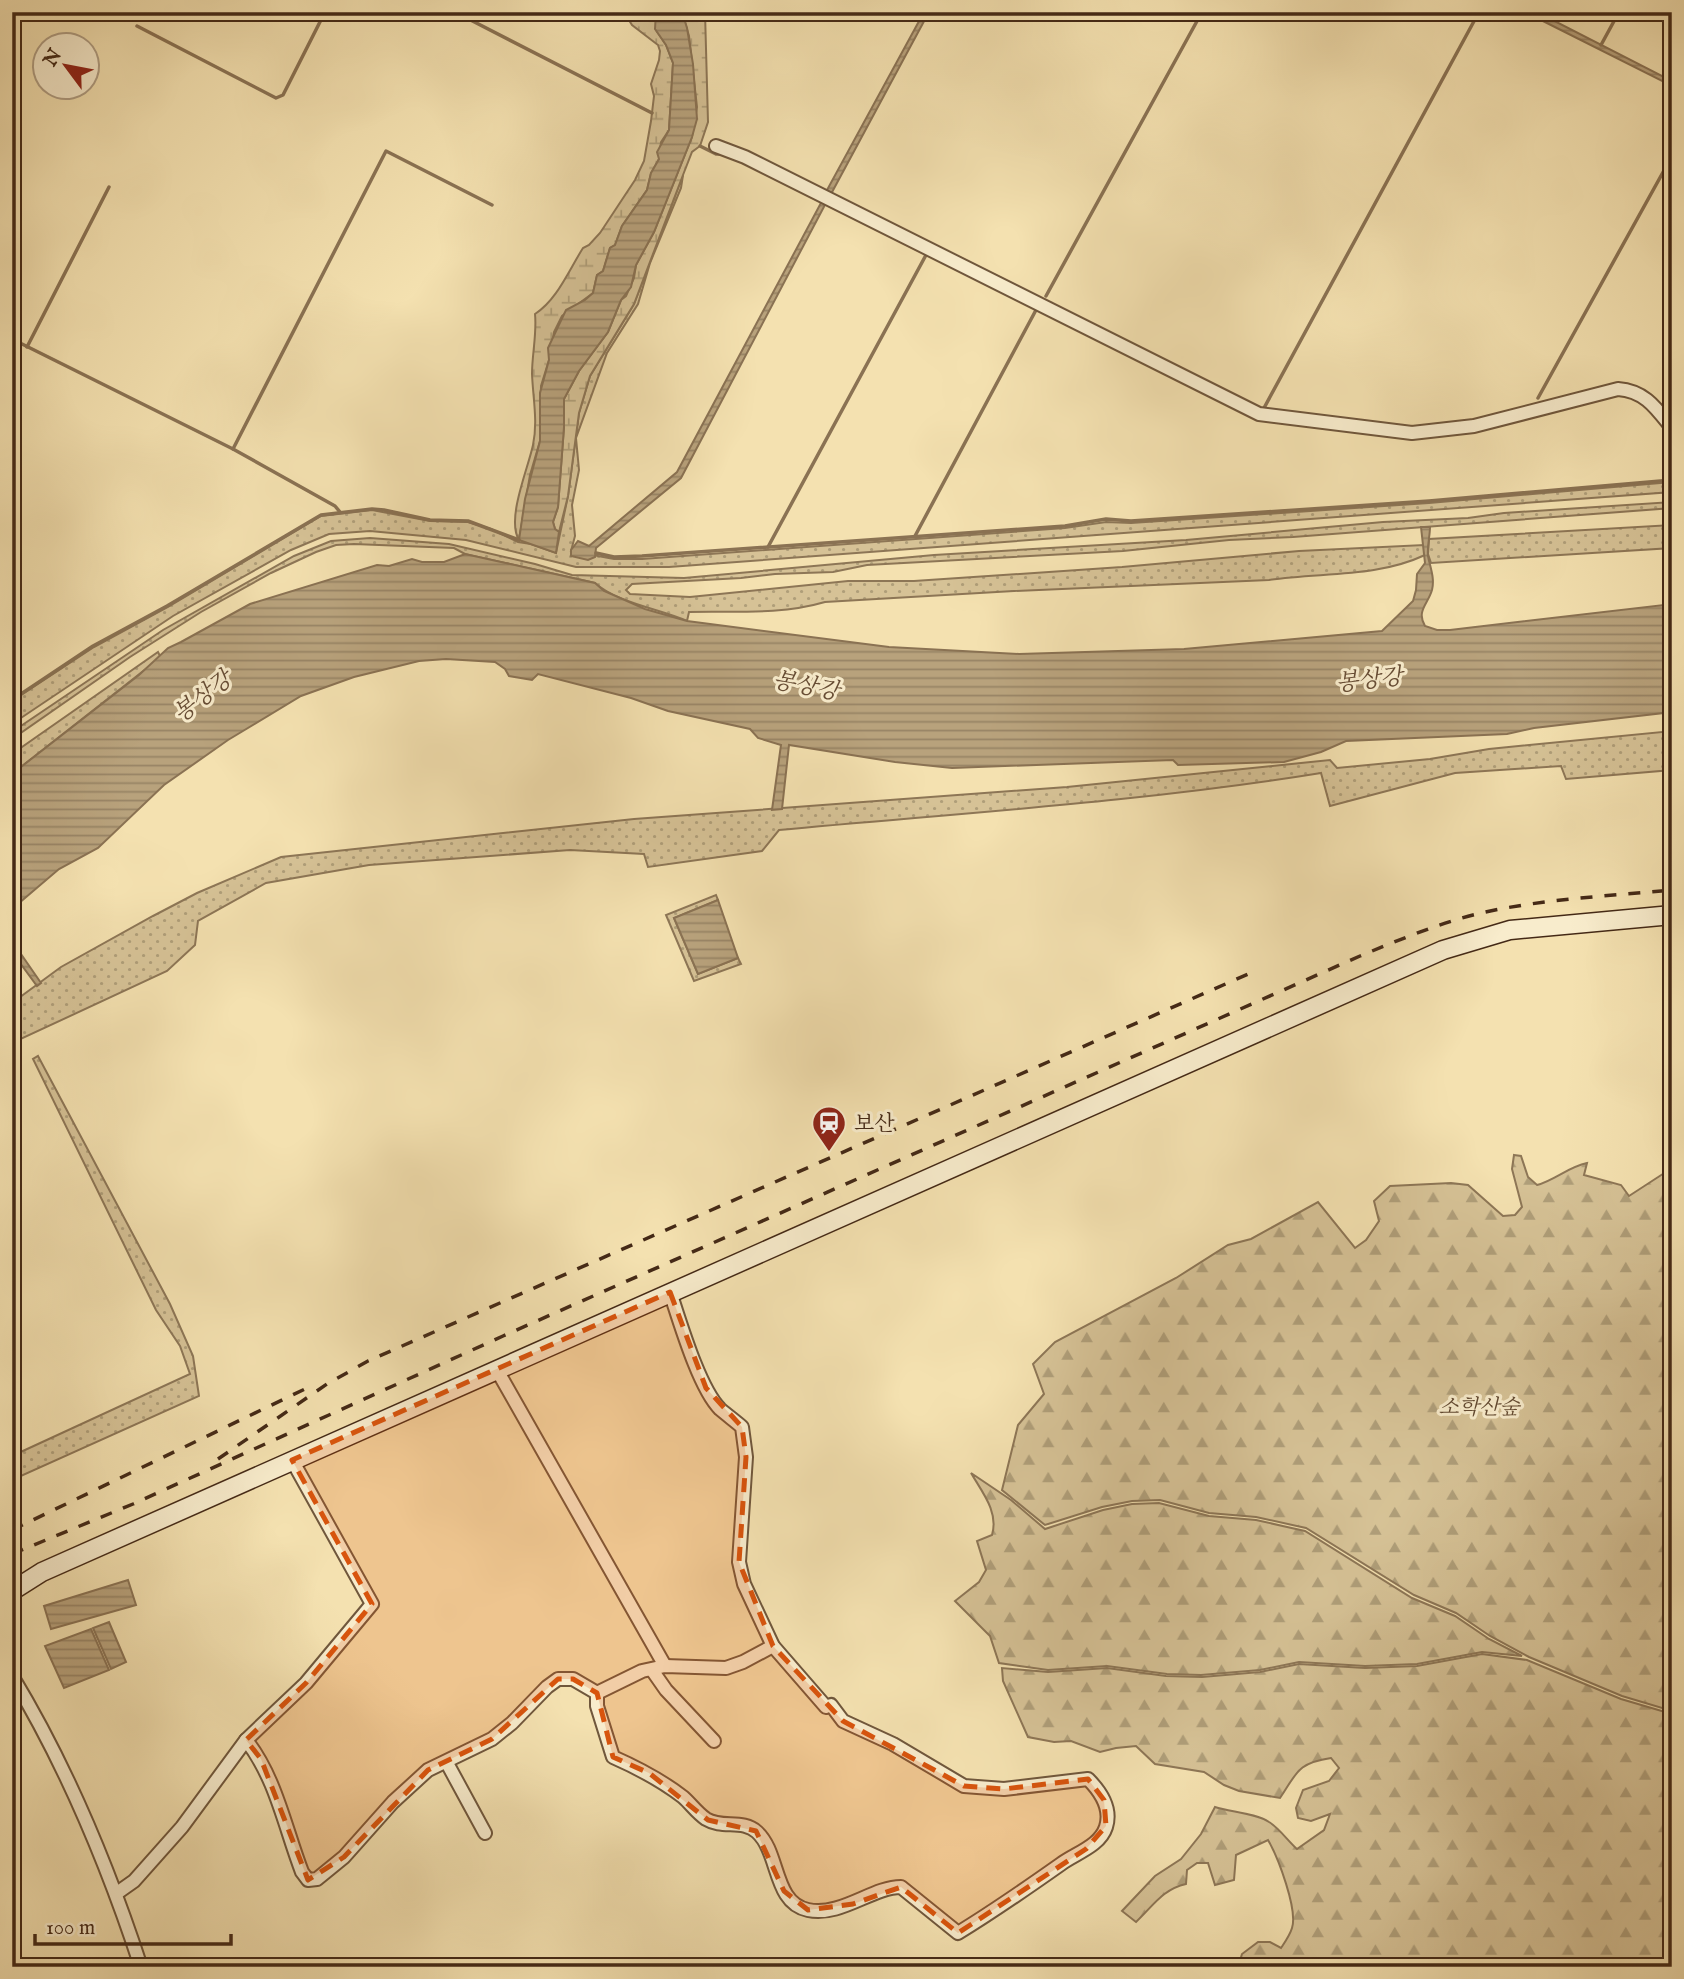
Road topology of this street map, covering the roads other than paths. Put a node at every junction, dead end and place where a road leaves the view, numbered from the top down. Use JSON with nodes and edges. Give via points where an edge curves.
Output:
{"nodes":[{"id":1,"x":716,"y":146,"type":"dead end"},
{"id":2,"x":1672,"y":428,"type":"edge"},
{"id":3,"x":1672,"y":915,"type":"edge"},
{"id":4,"x":670,"y":1292,"type":"junction"},
{"id":5,"x":497,"y":1370,"type":"junction"},
{"id":6,"x":292,"y":1460,"type":"junction"},
{"id":7,"x":12,"y":1591,"type":"edge"},
{"id":8,"x":773,"y":1646,"type":"junction"},
{"id":9,"x":659,"y":1668,"type":"junction"},
{"id":10,"x":12,"y":1676,"type":"edge"},
{"id":11,"x":597,"y":1693,"type":"junction"},
{"id":12,"x":246,"y":1740,"type":"junction"},
{"id":13,"x":714,"y":1741,"type":"dead end"},
{"id":14,"x":447,"y":1763,"type":"junction"},
{"id":15,"x":485,"y":1833,"type":"dead end"},
{"id":16,"x":117,"y":1893,"type":"junction"},
{"id":17,"x":141,"y":1967,"type":"edge"}],
"edges":[{"from":1,"to":2,"type":"street","via":[[745,156],[1259,414],[1412,433],[1474,426],[1618,389],[1650,400]]},
{"from":3,"to":4,"type":"main road","via":[[1510,930],[1443,950]]},
{"from":4,"to":5,"type":"main road"},
{"from":4,"to":8,"type":"street","via":[[706,1388],[719,1408],[742,1427],[746,1457],[738,1562]]},
{"from":5,"to":6,"type":"main road"},
{"from":5,"to":9,"type":"street"},
{"from":6,"to":7,"type":"main road","via":[[42,1572]]},
{"from":6,"to":12,"type":"street","via":[[372,1604],[306,1683]]},
{"from":8,"to":9,"type":"street","via":[[726,1668]]},
{"from":8,"to":11,"type":"street","via":[[843,1721],[964,1786],[1004,1789],[1087,1779],[1104,1800],[1106,1826],[1100,1838],[958,1933],[901,1887],[890,1887],[853,1904],[808,1910],[784,1891],[766,1844],[756,1831],[708,1820],[649,1773],[613,1757]]},
{"from":9,"to":11,"type":"street","via":[[642,1671]]},
{"from":9,"to":13,"type":"street","via":[[666,1690]]},
{"from":10,"to":16,"type":"street","via":[[78,1802]]},
{"from":11,"to":14,"type":"street","via":[[573,1679],[558,1679],[492,1739]]},
{"from":12,"to":14,"type":"street","via":[[271,1781],[308,1880],[317,1879],[344,1857],[411,1783]]},
{"from":12,"to":16,"type":"street","via":[[182,1827],[134,1881]]},
{"from":14,"to":15,"type":"street"},
{"from":16,"to":17,"type":"street"}]}
